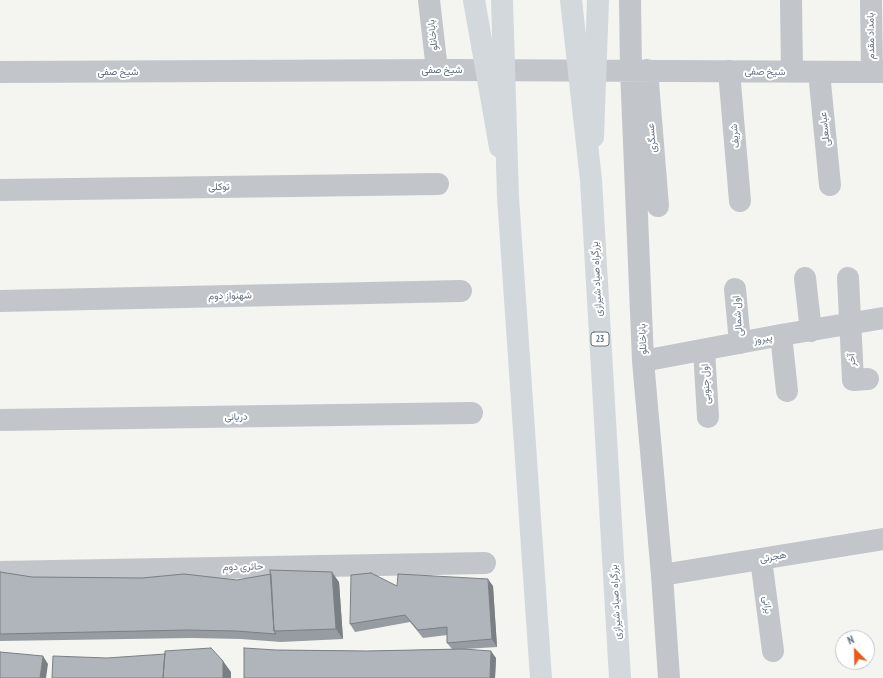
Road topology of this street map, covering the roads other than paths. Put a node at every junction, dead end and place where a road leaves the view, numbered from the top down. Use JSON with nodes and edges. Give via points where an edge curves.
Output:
{"nodes":[{"id":1,"x":429,"y":0,"type":"edge"},
{"id":2,"x":474,"y":0,"type":"edge"},
{"id":3,"x":502,"y":0,"type":"edge"},
{"id":4,"x":571,"y":0,"type":"edge"},
{"id":5,"x":598,"y":0,"type":"edge"},
{"id":6,"x":630,"y":0,"type":"edge"},
{"id":7,"x":791,"y":0,"type":"edge"},
{"id":8,"x":871,"y":0,"type":"edge"},
{"id":9,"x":444,"y":70,"type":"junction"},
{"id":10,"x":630,"y":70,"type":"junction"},
{"id":11,"x":729,"y":71,"type":"junction"},
{"id":12,"x":0,"y":72,"type":"edge"},
{"id":13,"x":792,"y":72,"type":"junction"},
{"id":14,"x":819,"y":72,"type":"junction"},
{"id":15,"x":878,"y":72,"type":"edge"},
{"id":16,"x":591,"y":180,"type":"junction"},
{"id":17,"x":438,"y":184,"type":"dead end"},
{"id":18,"x":830,"y":185,"type":"dead end"},
{"id":19,"x":0,"y":190,"type":"edge"},
{"id":20,"x":508,"y":197,"type":"junction"},
{"id":21,"x":740,"y":201,"type":"dead end"},
{"id":22,"x":658,"y":206,"type":"dead end"},
{"id":23,"x":805,"y":278,"type":"dead end"},
{"id":24,"x":848,"y":278,"type":"dead end"},
{"id":25,"x":735,"y":289,"type":"dead end"},
{"id":26,"x":461,"y":291,"type":"dead end"},
{"id":27,"x":0,"y":301,"type":"edge"},
{"id":28,"x":883,"y":318,"type":"edge"},
{"id":29,"x":849,"y":324,"type":"junction"},
{"id":30,"x":811,"y":331,"type":"junction"},
{"id":31,"x":781,"y":336,"type":"junction"},
{"id":32,"x":740,"y":343,"type":"junction"},
{"id":33,"x":704,"y":350,"type":"junction"},
{"id":34,"x":644,"y":361,"type":"junction"},
{"id":35,"x":868,"y":379,"type":"dead end"},
{"id":36,"x":787,"y":391,"type":"dead end"},
{"id":37,"x":472,"y":413,"type":"dead end"},
{"id":38,"x":708,"y":417,"type":"dead end"},
{"id":39,"x":0,"y":420,"type":"edge"},
{"id":40,"x":883,"y":539,"type":"edge"},
{"id":41,"x":761,"y":559,"type":"junction"},
{"id":42,"x":485,"y":562,"type":"dead end"},
{"id":43,"x":0,"y":572,"type":"edge"},
{"id":44,"x":662,"y":575,"type":"junction"},
{"id":45,"x":773,"y":651,"type":"dead end"},
{"id":46,"x":541,"y":678,"type":"edge"},
{"id":47,"x":620,"y":678,"type":"edge"},
{"id":48,"x":669,"y":678,"type":"edge"}],
"edges":[{"from":1,"to":9,"type":"street","name":"باباخانلو"},
{"from":2,"to":20,"type":"main road"},
{"from":3,"to":20,"type":"main road"},
{"from":4,"to":16,"type":"main road","name":"بزرگراه صیاد شیرازی","number":"23"},
{"from":5,"to":16,"type":"main road"},
{"from":6,"to":10,"type":"street","name":"باباخانلو"},
{"from":7,"to":13,"type":"street"},
{"from":8,"to":15,"type":"street","name":"بامداد مقدم"},
{"from":9,"to":10,"type":"street","name":"شیخ صفی"},
{"from":9,"to":12,"type":"street","name":"شیخ صفی"},
{"from":10,"to":11,"type":"street","name":"شیخ صفی"},
{"from":10,"to":22,"type":"street","name":"عسگری"},
{"from":10,"to":34,"type":"street","name":"باباخانلو"},
{"from":11,"to":13,"type":"street","name":"شیخ صفی"},
{"from":11,"to":21,"type":"street","name":"شریف"},
{"from":13,"to":14,"type":"street","name":"شیخ صفی"},
{"from":14,"to":15,"type":"street","name":"شیخ صفی"},
{"from":14,"to":18,"type":"street","name":"عباسعلی"},
{"from":16,"to":47,"type":"main road","name":"بزرگراه صیاد شیرازی","number":"23"},
{"from":17,"to":19,"type":"street","name":"توکلی"},
{"from":20,"to":46,"type":"main road"},
{"from":23,"to":30,"type":"street"},
{"from":24,"to":29,"type":"street"},
{"from":25,"to":32,"type":"street","name":"اول شمالی"},
{"from":26,"to":27,"type":"street","name":"شهنواز دوم"},
{"from":28,"to":29,"type":"street","name":"پیروز"},
{"from":29,"to":30,"type":"street","name":"پیروز"},
{"from":29,"to":35,"type":"street","name":"آخر","via":[[853,380]]},
{"from":30,"to":31,"type":"street","name":"پیروز"},
{"from":31,"to":32,"type":"street","name":"پیروز"},
{"from":31,"to":36,"type":"street"},
{"from":32,"to":33,"type":"street","name":"پیروز"},
{"from":33,"to":34,"type":"street","name":"پیروز"},
{"from":33,"to":38,"type":"street","name":"اول جنوبی"},
{"from":34,"to":44,"type":"street","name":"باباخانلو"},
{"from":37,"to":39,"type":"street","name":"دریانی"},
{"from":40,"to":41,"type":"street","name":"هجرتی"},
{"from":41,"to":44,"type":"street","name":"هجرتی"},
{"from":41,"to":45,"type":"street","name":"براتی"},
{"from":42,"to":43,"type":"street","name":"حائری دوم"},
{"from":44,"to":48,"type":"street","name":"باباخانلو"}]}
